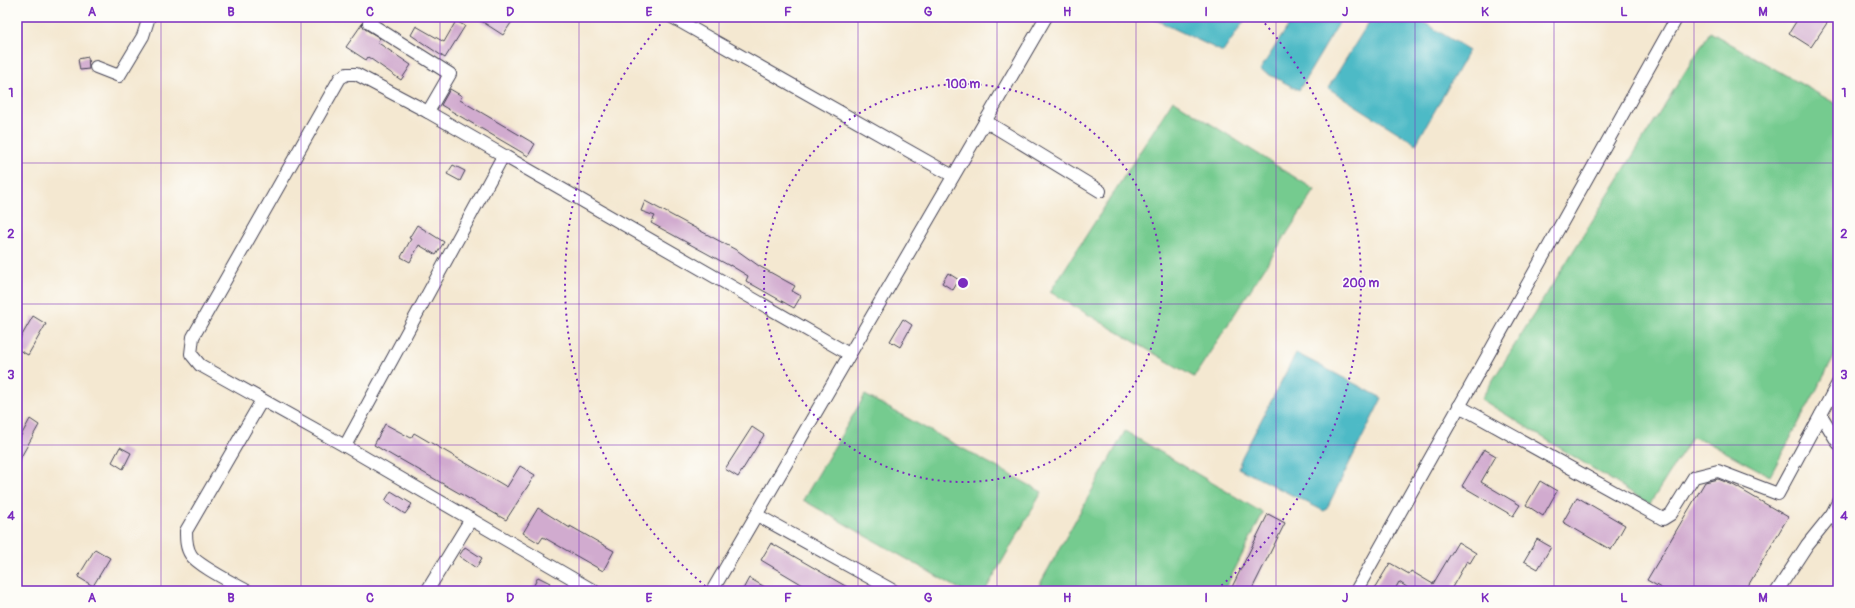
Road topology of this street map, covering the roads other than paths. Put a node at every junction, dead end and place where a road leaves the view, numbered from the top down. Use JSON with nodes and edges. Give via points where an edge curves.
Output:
{"nodes":[{"id":1,"x":149,"y":17,"type":"edge"},
{"id":2,"x":373,"y":17,"type":"edge"},
{"id":3,"x":672,"y":17,"type":"edge"},
{"id":4,"x":1046,"y":17,"type":"edge"},
{"id":5,"x":1677,"y":17,"type":"edge"},
{"id":6,"x":96,"y":67,"type":"dead end"},
{"id":7,"x":428,"y":112,"type":"junction"},
{"id":8,"x":985,"y":121,"type":"junction"},
{"id":9,"x":503,"y":156,"type":"junction"},
{"id":10,"x":953,"y":176,"type":"junction"},
{"id":11,"x":1100,"y":191,"type":"dead end"},
{"id":12,"x":849,"y":354,"type":"junction"},
{"id":13,"x":1838,"y":383,"type":"edge"},
{"id":14,"x":262,"y":400,"type":"junction"},
{"id":15,"x":1459,"y":406,"type":"junction"},
{"id":16,"x":1821,"y":415,"type":"junction"},
{"id":17,"x":1838,"y":443,"type":"edge"},
{"id":18,"x":345,"y":446,"type":"junction"},
{"id":19,"x":1838,"y":502,"type":"edge"},
{"id":20,"x":757,"y":515,"type":"junction"},
{"id":21,"x":1835,"y":518,"type":"edge"},
{"id":22,"x":471,"y":519,"type":"junction"},
{"id":23,"x":247,"y":591,"type":"edge"},
{"id":24,"x":427,"y":591,"type":"edge"},
{"id":25,"x":594,"y":591,"type":"edge"},
{"id":26,"x":712,"y":591,"type":"edge"},
{"id":27,"x":894,"y":591,"type":"edge"},
{"id":28,"x":1356,"y":591,"type":"edge"},
{"id":29,"x":1777,"y":591,"type":"edge"}],
"edges":[{"from":1,"to":6,"type":"street","via":[[143,36],[119,76]]},
{"from":2,"to":7,"type":"street","via":[[369,23],[450,74]]},
{"from":3,"to":10,"type":"street"},
{"from":4,"to":8,"type":"street"},
{"from":5,"to":15,"type":"street"},
{"from":7,"to":9,"type":"street"},
{"from":7,"to":14,"type":"street","via":[[356,74],[347,74],[340,78],[193,337],[191,354],[200,365]]},
{"from":8,"to":10,"type":"street"},
{"from":8,"to":11,"type":"street"},
{"from":9,"to":12,"type":"street"},
{"from":9,"to":18,"type":"street"},
{"from":10,"to":12,"type":"street"},
{"from":12,"to":20,"type":"street"},
{"from":13,"to":16,"type":"street"},
{"from":14,"to":18,"type":"street"},
{"from":14,"to":23,"type":"street","via":[[186,531],[186,543],[191,556]]},
{"from":15,"to":16,"type":"street","via":[[1662,519],[1671,514],[1694,477],[1718,471],[1778,494]]},
{"from":15,"to":28,"type":"street"},
{"from":16,"to":17,"type":"street"},
{"from":18,"to":22,"type":"street"},
{"from":19,"to":21,"type":"street"},
{"from":20,"to":26,"type":"street"},
{"from":20,"to":27,"type":"street"},
{"from":21,"to":29,"type":"street","via":[[1807,546]]},
{"from":22,"to":24,"type":"street"},
{"from":22,"to":25,"type":"street"}]}
